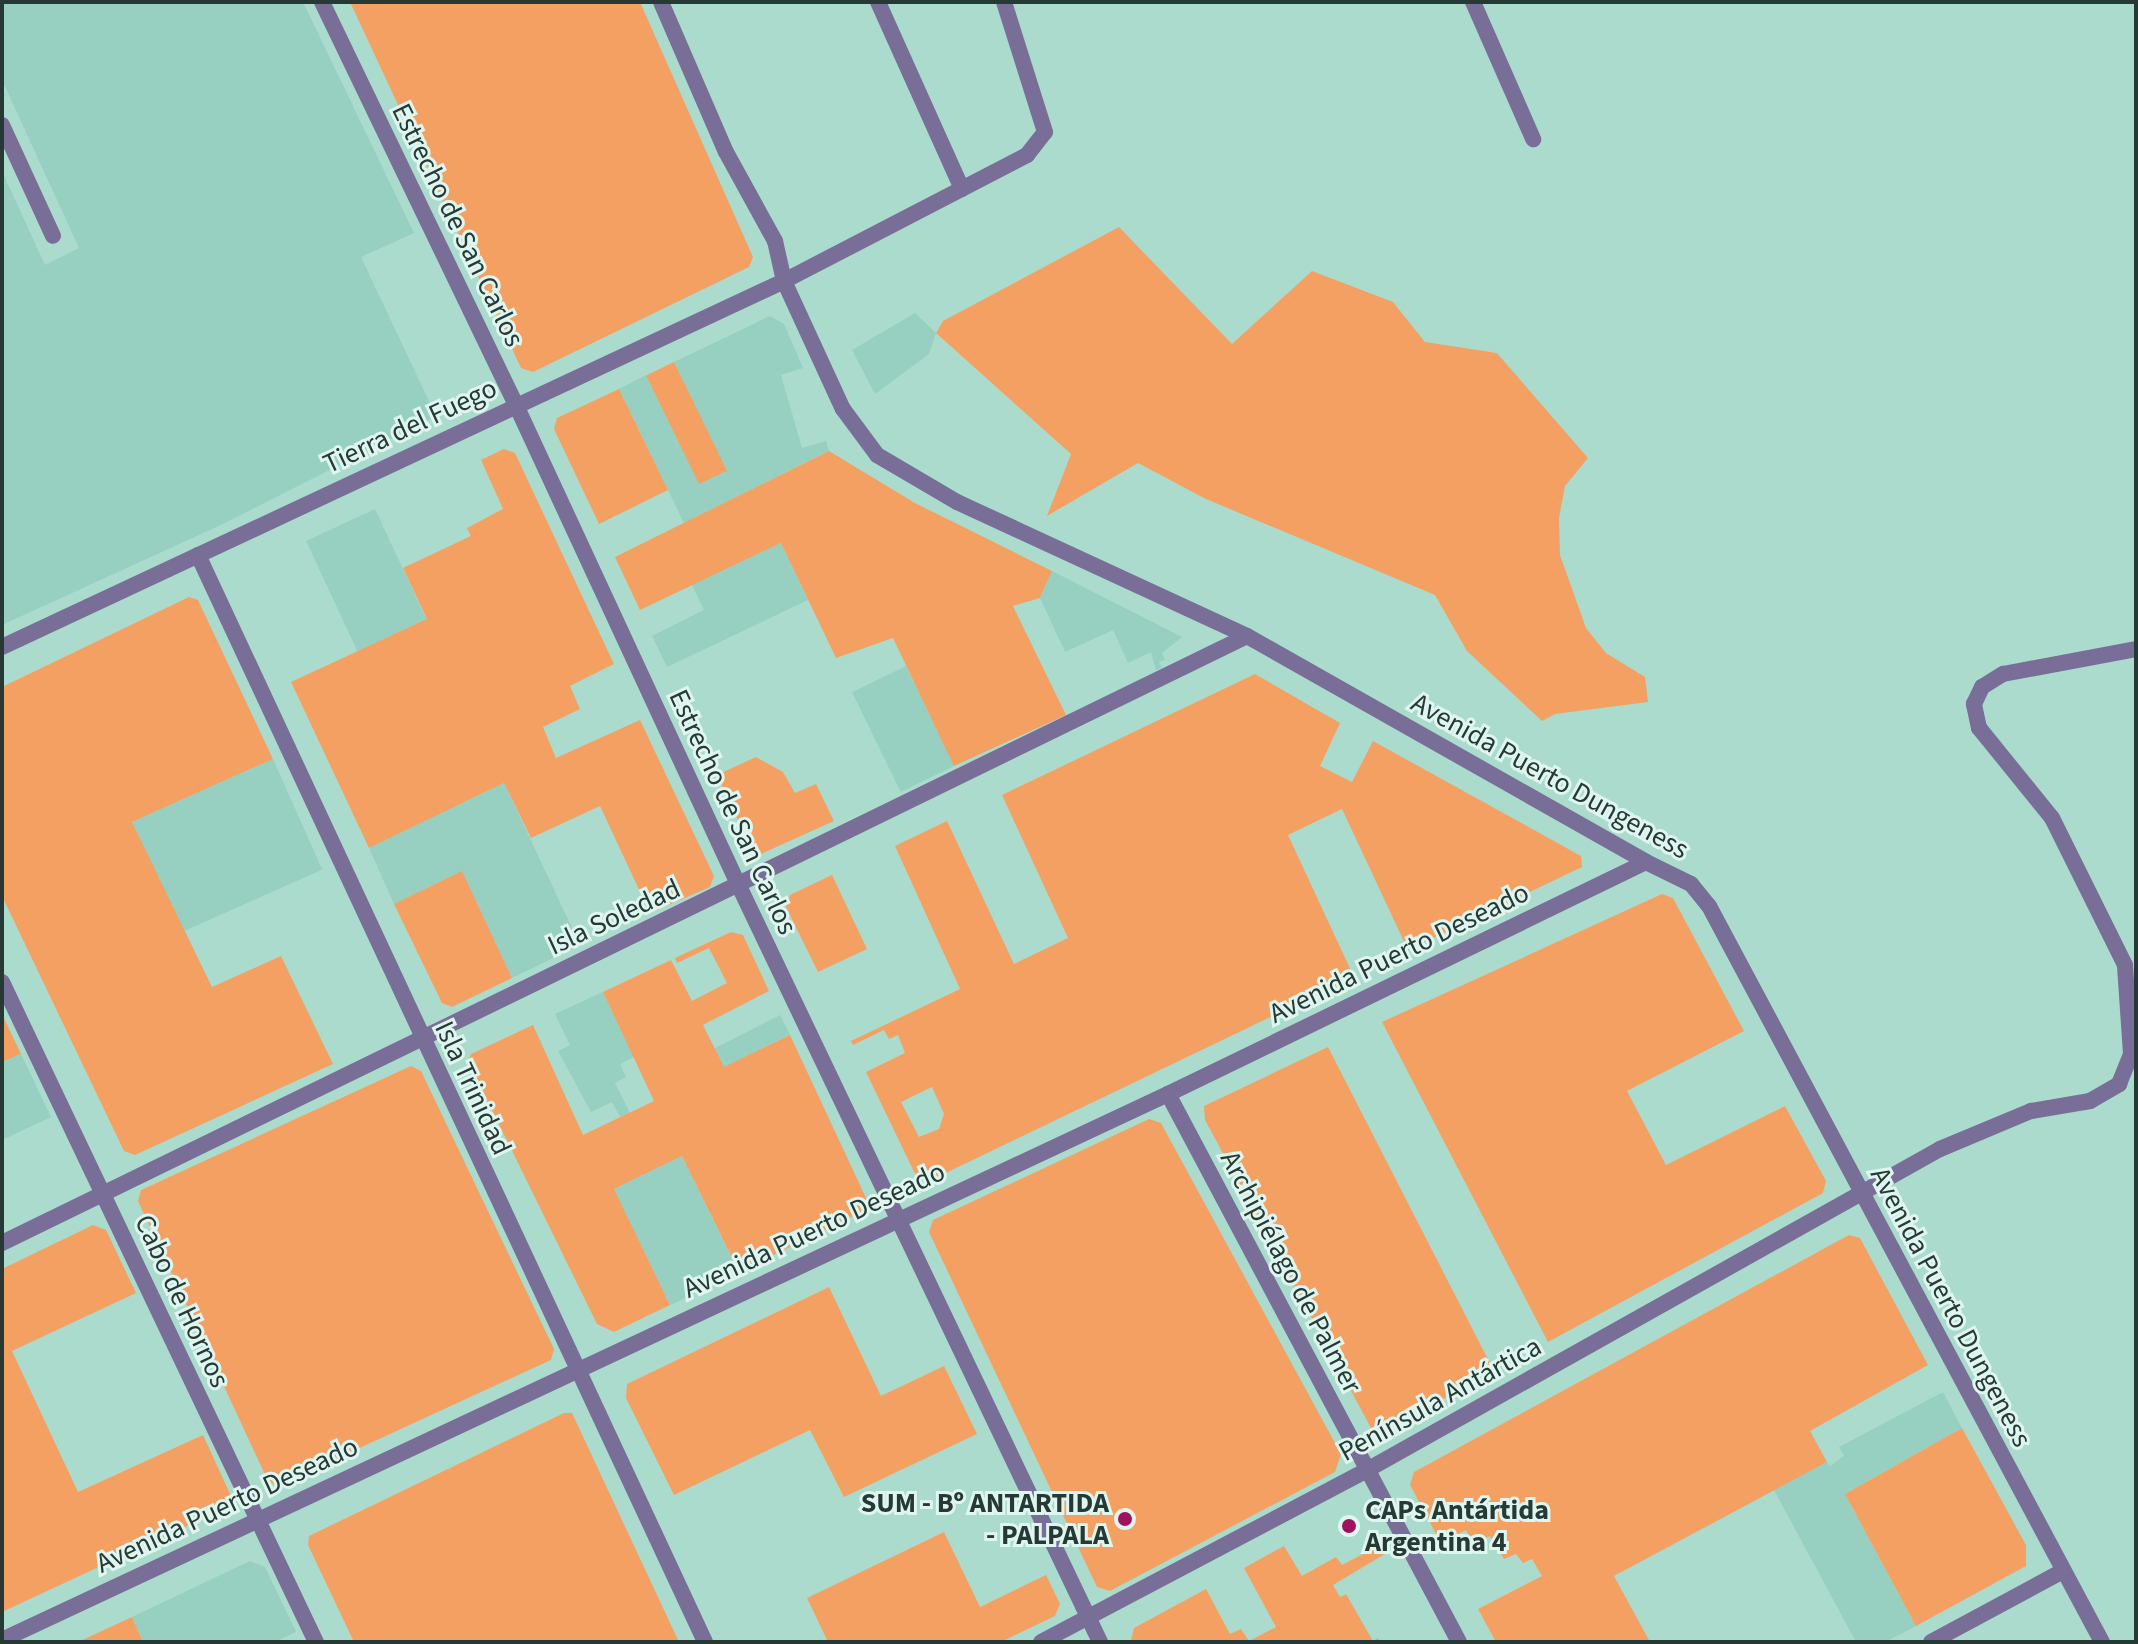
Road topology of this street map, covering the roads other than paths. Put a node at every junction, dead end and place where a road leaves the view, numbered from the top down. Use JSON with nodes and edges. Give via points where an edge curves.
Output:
{"nodes":[{"id":1,"x":322,"y":2,"type":"edge"},
{"id":2,"x":661,"y":2,"type":"edge"},
{"id":3,"x":878,"y":2,"type":"edge"},
{"id":4,"x":1004,"y":2,"type":"edge"},
{"id":5,"x":1473,"y":2,"type":"edge"},
{"id":6,"x":2,"y":125,"type":"edge"},
{"id":7,"x":1533,"y":139,"type":"dead end"},
{"id":8,"x":962,"y":189,"type":"junction"},
{"id":9,"x":53,"y":236,"type":"dead end"},
{"id":10,"x":784,"y":281,"type":"junction"},
{"id":11,"x":516,"y":405,"type":"junction"},
{"id":12,"x":198,"y":555,"type":"junction"},
{"id":13,"x":1247,"y":636,"type":"junction"},
{"id":14,"x":2,"y":647,"type":"edge"},
{"id":15,"x":2136,"y":649,"type":"edge"},
{"id":16,"x":1646,"y":862,"type":"junction"},
{"id":17,"x":739,"y":886,"type":"junction"},
{"id":18,"x":2,"y":982,"type":"edge"},
{"id":19,"x":420,"y":1038,"type":"junction"},
{"id":20,"x":1168,"y":1094,"type":"junction"},
{"id":21,"x":103,"y":1194,"type":"junction"},
{"id":22,"x":1862,"y":1196,"type":"junction"},
{"id":23,"x":900,"y":1218,"type":"junction"},
{"id":24,"x":2,"y":1243,"type":"edge"},
{"id":25,"x":578,"y":1370,"type":"junction"},
{"id":26,"x":1367,"y":1470,"type":"junction"},
{"id":27,"x":256,"y":1520,"type":"junction"},
{"id":28,"x":2063,"y":1571,"type":"junction"},
{"id":29,"x":1089,"y":1619,"type":"junction"},
{"id":30,"x":2,"y":1640,"type":"edge"},
{"id":31,"x":316,"y":1642,"type":"edge"},
{"id":32,"x":705,"y":1642,"type":"edge"},
{"id":33,"x":1041,"y":1642,"type":"edge"},
{"id":34,"x":1100,"y":1642,"type":"edge"},
{"id":35,"x":1459,"y":1642,"type":"edge"},
{"id":36,"x":1931,"y":1642,"type":"edge"},
{"id":37,"x":2102,"y":1642,"type":"edge"}],
"edges":[{"from":1,"to":11,"type":"street","name":"Estrecho de San Carlos"},
{"from":2,"to":10,"type":"street","name":"Avenida Puerto Dungeness","via":[[726,152],[775,241]]},
{"from":3,"to":8,"type":"street"},
{"from":4,"to":8,"type":"street","name":"Tierra del Fuego","via":[[1045,132],[1027,155]]},
{"from":5,"to":7,"type":"street"},
{"from":6,"to":9,"type":"street"},
{"from":8,"to":10,"type":"street","name":"Tierra del Fuego"},
{"from":10,"to":11,"type":"street","name":"Tierra del Fuego"},
{"from":10,"to":13,"type":"street","name":"Avenida Puerto Dungeness","via":[[843,409],[877,455],[957,502]]},
{"from":11,"to":12,"type":"street","name":"Tierra del Fuego"},
{"from":11,"to":17,"type":"street","name":"Estrecho de San Carlos"},
{"from":12,"to":14,"type":"street","name":"Tierra del Fuego"},
{"from":12,"to":19,"type":"street","name":"Isla Trinidad"},
{"from":13,"to":16,"type":"street","name":"Avenida Puerto Dungeness"},
{"from":13,"to":17,"type":"street","name":"Isla Soledad"},
{"from":15,"to":22,"type":"street","name":"Península Antártica","via":[[2003,674],[1982,687],[1974,704],[1979,728],[2052,818],[2125,965],[2131,1054],[2119,1084],[2090,1101],[2031,1111],[1940,1149]]},
{"from":16,"to":20,"type":"street","name":"Avenida Puerto Deseado"},
{"from":16,"to":22,"type":"street","name":"Avenida Puerto Dungeness","via":[[1691,884],[1709,906]]},
{"from":17,"to":19,"type":"street","name":"Isla Soledad"},
{"from":17,"to":23,"type":"street","name":"Estrecho de San Carlos"},
{"from":18,"to":21,"type":"street","name":"Cabo de Hornos"},
{"from":19,"to":21,"type":"street","name":"Isla Soledad"},
{"from":19,"to":25,"type":"street","name":"Isla Trinidad"},
{"from":20,"to":23,"type":"street","name":"Avenida Puerto Deseado"},
{"from":20,"to":26,"type":"street","name":"Archipiélago de Palmer"},
{"from":21,"to":24,"type":"street","name":"Isla Soledad"},
{"from":21,"to":27,"type":"street","name":"Cabo de Hornos"},
{"from":22,"to":26,"type":"street","name":"Península Antártica"},
{"from":22,"to":28,"type":"street","name":"Avenida Puerto Dungeness"},
{"from":23,"to":25,"type":"street","name":"Avenida Puerto Deseado"},
{"from":23,"to":29,"type":"street","name":"Estrecho de San Carlos"},
{"from":25,"to":27,"type":"street","name":"Avenida Puerto Deseado"},
{"from":25,"to":32,"type":"street","name":"Isla Trinidad"},
{"from":26,"to":29,"type":"street","name":"Península Antártica"},
{"from":26,"to":35,"type":"street","name":"Archipiélago de Palmer"},
{"from":27,"to":30,"type":"street","name":"Avenida Puerto Deseado"},
{"from":27,"to":31,"type":"street","name":"Cabo de Hornos"},
{"from":28,"to":36,"type":"street"},
{"from":28,"to":37,"type":"street","name":"Avenida Puerto Dungeness"},
{"from":29,"to":33,"type":"street","name":"Península Antártica"},
{"from":29,"to":34,"type":"street","name":"Estrecho de San Carlos"}]}
